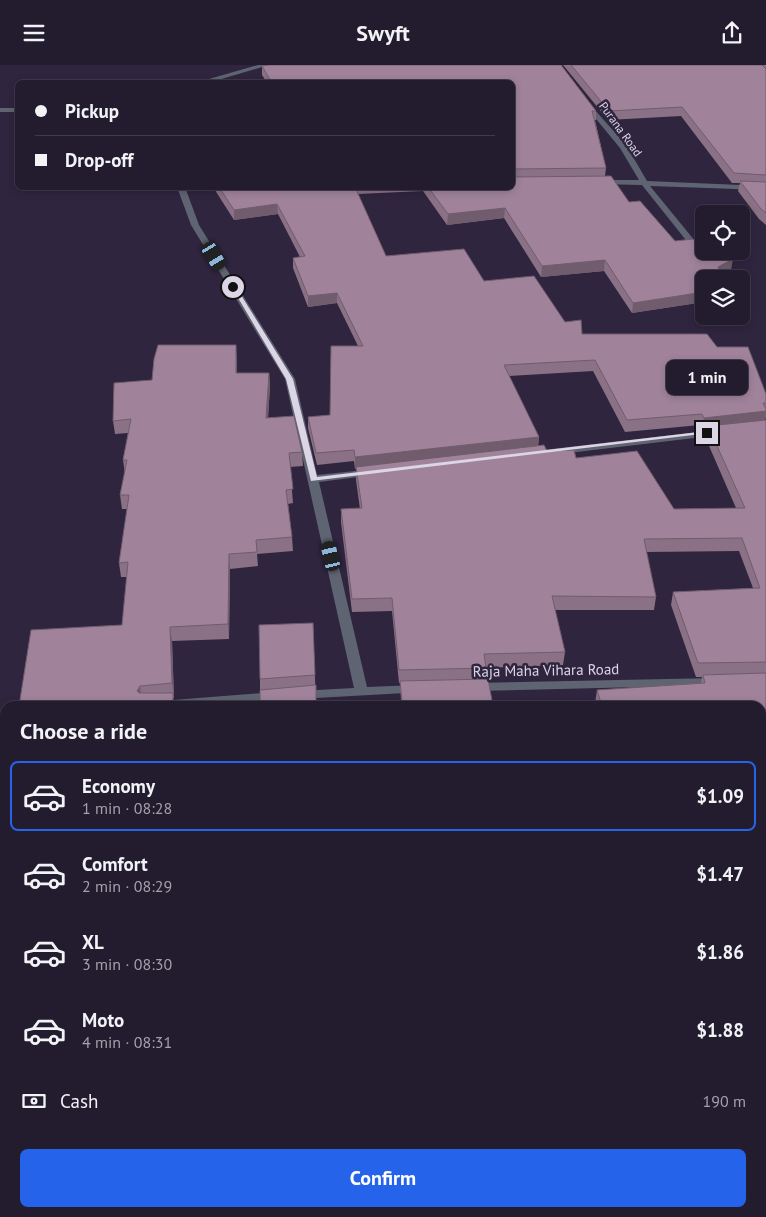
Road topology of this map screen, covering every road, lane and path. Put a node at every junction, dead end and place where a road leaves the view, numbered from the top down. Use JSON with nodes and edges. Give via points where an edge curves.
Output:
{"nodes":[{"id":1,"x":266,"y":65,"type":"edge"},
{"id":2,"x":209,"y":80,"type":"edge"},
{"id":3,"x":580,"y":95,"type":"edge"},
{"id":4,"x":0,"y":110,"type":"edge"},
{"id":5,"x":15,"y":110,"type":"edge"},
{"id":6,"x":590,"y":181,"type":"edge"},
{"id":7,"x":644,"y":183,"type":"junction"},
{"id":8,"x":766,"y":188,"type":"edge"},
{"id":9,"x":181,"y":190,"type":"edge"},
{"id":10,"x":695,"y":246,"type":"edge"},
{"id":11,"x":736,"y":430,"type":"edge"},
{"id":12,"x":530,"y":454,"type":"edge"},
{"id":13,"x":383,"y":471,"type":"edge"},
{"id":14,"x":314,"y":479,"type":"junction"},
{"id":15,"x":726,"y":682,"type":"edge"},
{"id":16,"x":430,"y":688,"type":"edge"},
{"id":17,"x":460,"y":688,"type":"edge"},
{"id":18,"x":361,"y":690,"type":"junction"},
{"id":19,"x":214,"y":701,"type":"edge"}],
"edges":[{"from":1,"to":2,"type":"street"},
{"from":3,"to":7,"type":"street","name":"Purana Road","via":[[623,147]]},
{"from":4,"to":5,"type":"street"},
{"from":6,"to":7,"type":"street"},
{"from":7,"to":8,"type":"street"},
{"from":7,"to":10,"type":"street","name":"Purana Road"},
{"from":9,"to":14,"type":"street","via":[[195,225],[290,379]]},
{"from":11,"to":12,"type":"street"},
{"from":13,"to":14,"type":"street"},
{"from":14,"to":18,"type":"street"},
{"from":15,"to":17,"type":"street","name":"Raja Maha Vihara Road"},
{"from":16,"to":18,"type":"street"},
{"from":18,"to":19,"type":"street"}]}
